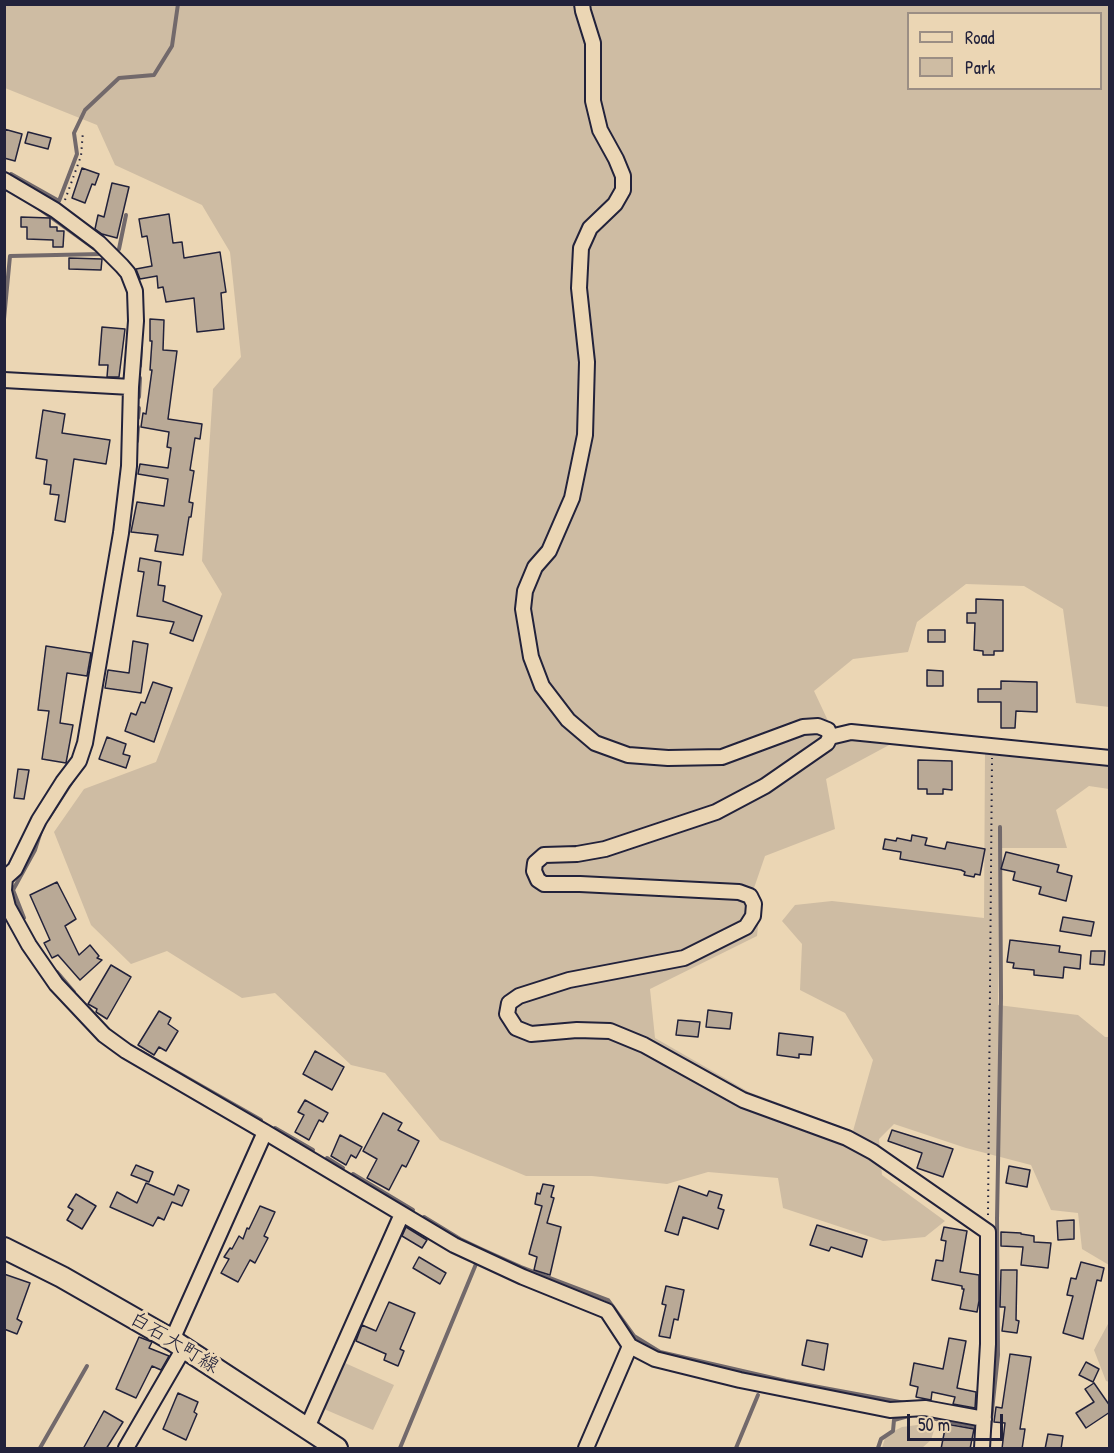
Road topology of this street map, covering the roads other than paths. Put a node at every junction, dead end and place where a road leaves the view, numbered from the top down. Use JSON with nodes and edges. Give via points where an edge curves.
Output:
{"nodes":[{"id":1,"x":582,"y":4,"type":"edge"},
{"id":2,"x":4,"y":180,"type":"edge"},
{"id":3,"x":4,"y":380,"type":"edge"},
{"id":4,"x":131,"y":387,"type":"junction"},
{"id":5,"x":830,"y":737,"type":"junction"},
{"id":6,"x":1110,"y":758,"type":"edge"},
{"id":7,"x":5,"y":878,"type":"edge"},
{"id":8,"x":4,"y":890,"type":"edge"},
{"id":9,"x":6,"y":909,"type":"edge"},
{"id":10,"x":265,"y":1132,"type":"junction"},
{"id":11,"x":402,"y":1214,"type":"junction"},
{"id":12,"x":4,"y":1248,"type":"edge"},
{"id":13,"x":178,"y":1344,"type":"junction"},
{"id":14,"x":630,"y":1346,"type":"junction"},
{"id":15,"x":306,"y":1430,"type":"junction"},
{"id":16,"x":984,"y":1431,"type":"edge"},
{"id":17,"x":126,"y":1449,"type":"edge"},
{"id":18,"x":337,"y":1449,"type":"edge"},
{"id":19,"x":586,"y":1449,"type":"edge"}],
"edges":[{"from":1,"to":5,"type":"street","via":[[593,43],[593,101],[600,130],[622,176],[623,190],[615,204],[590,228],[581,249],[579,288],[587,362],[585,435],[572,498],[549,551],[535,567],[525,591],[523,609],[531,657],[542,686],[568,720],[595,743],[628,755],[722,757],[803,727],[818,726],[828,730]]},
{"from":2,"to":4,"type":"street","via":[[55,210],[99,243],[128,273],[135,291],[136,321]]},
{"from":3,"to":4,"type":"street"},
{"from":4,"to":7,"type":"street","via":[[129,466],[121,533],[85,743],[79,761],[39,820],[15,869]]},
{"from":5,"to":6,"type":"street","via":[[851,732]]},
{"from":5,"to":16,"type":"street","via":[[765,786],[716,812],[605,849],[544,855],[535,863],[534,871],[544,884],[739,892],[750,896],[753,916],[746,927],[684,958],[569,980],[519,996],[509,1003],[507,1014],[516,1028],[531,1034],[610,1031],[644,1045],[743,1100],[846,1138],[988,1232]]},
{"from":7,"to":8,"type":"street"},
{"from":8,"to":9,"type":"street"},
{"from":9,"to":10,"type":"street","via":[[56,984],[104,1035],[126,1052]]},
{"from":10,"to":11,"type":"street"},
{"from":10,"to":13,"type":"street"},
{"from":11,"to":14,"type":"street","via":[[454,1245],[607,1311]]},
{"from":11,"to":15,"type":"street"},
{"from":12,"to":13,"type":"main road","name":"白石大町線"},
{"from":13,"to":15,"type":"main road","name":"白石大町線"},
{"from":13,"to":17,"type":"street"},
{"from":14,"to":16,"type":"street","via":[[655,1359],[741,1380],[891,1410],[925,1408]]},
{"from":14,"to":19,"type":"street"},
{"from":15,"to":18,"type":"main road","name":"白石大町線"}]}
